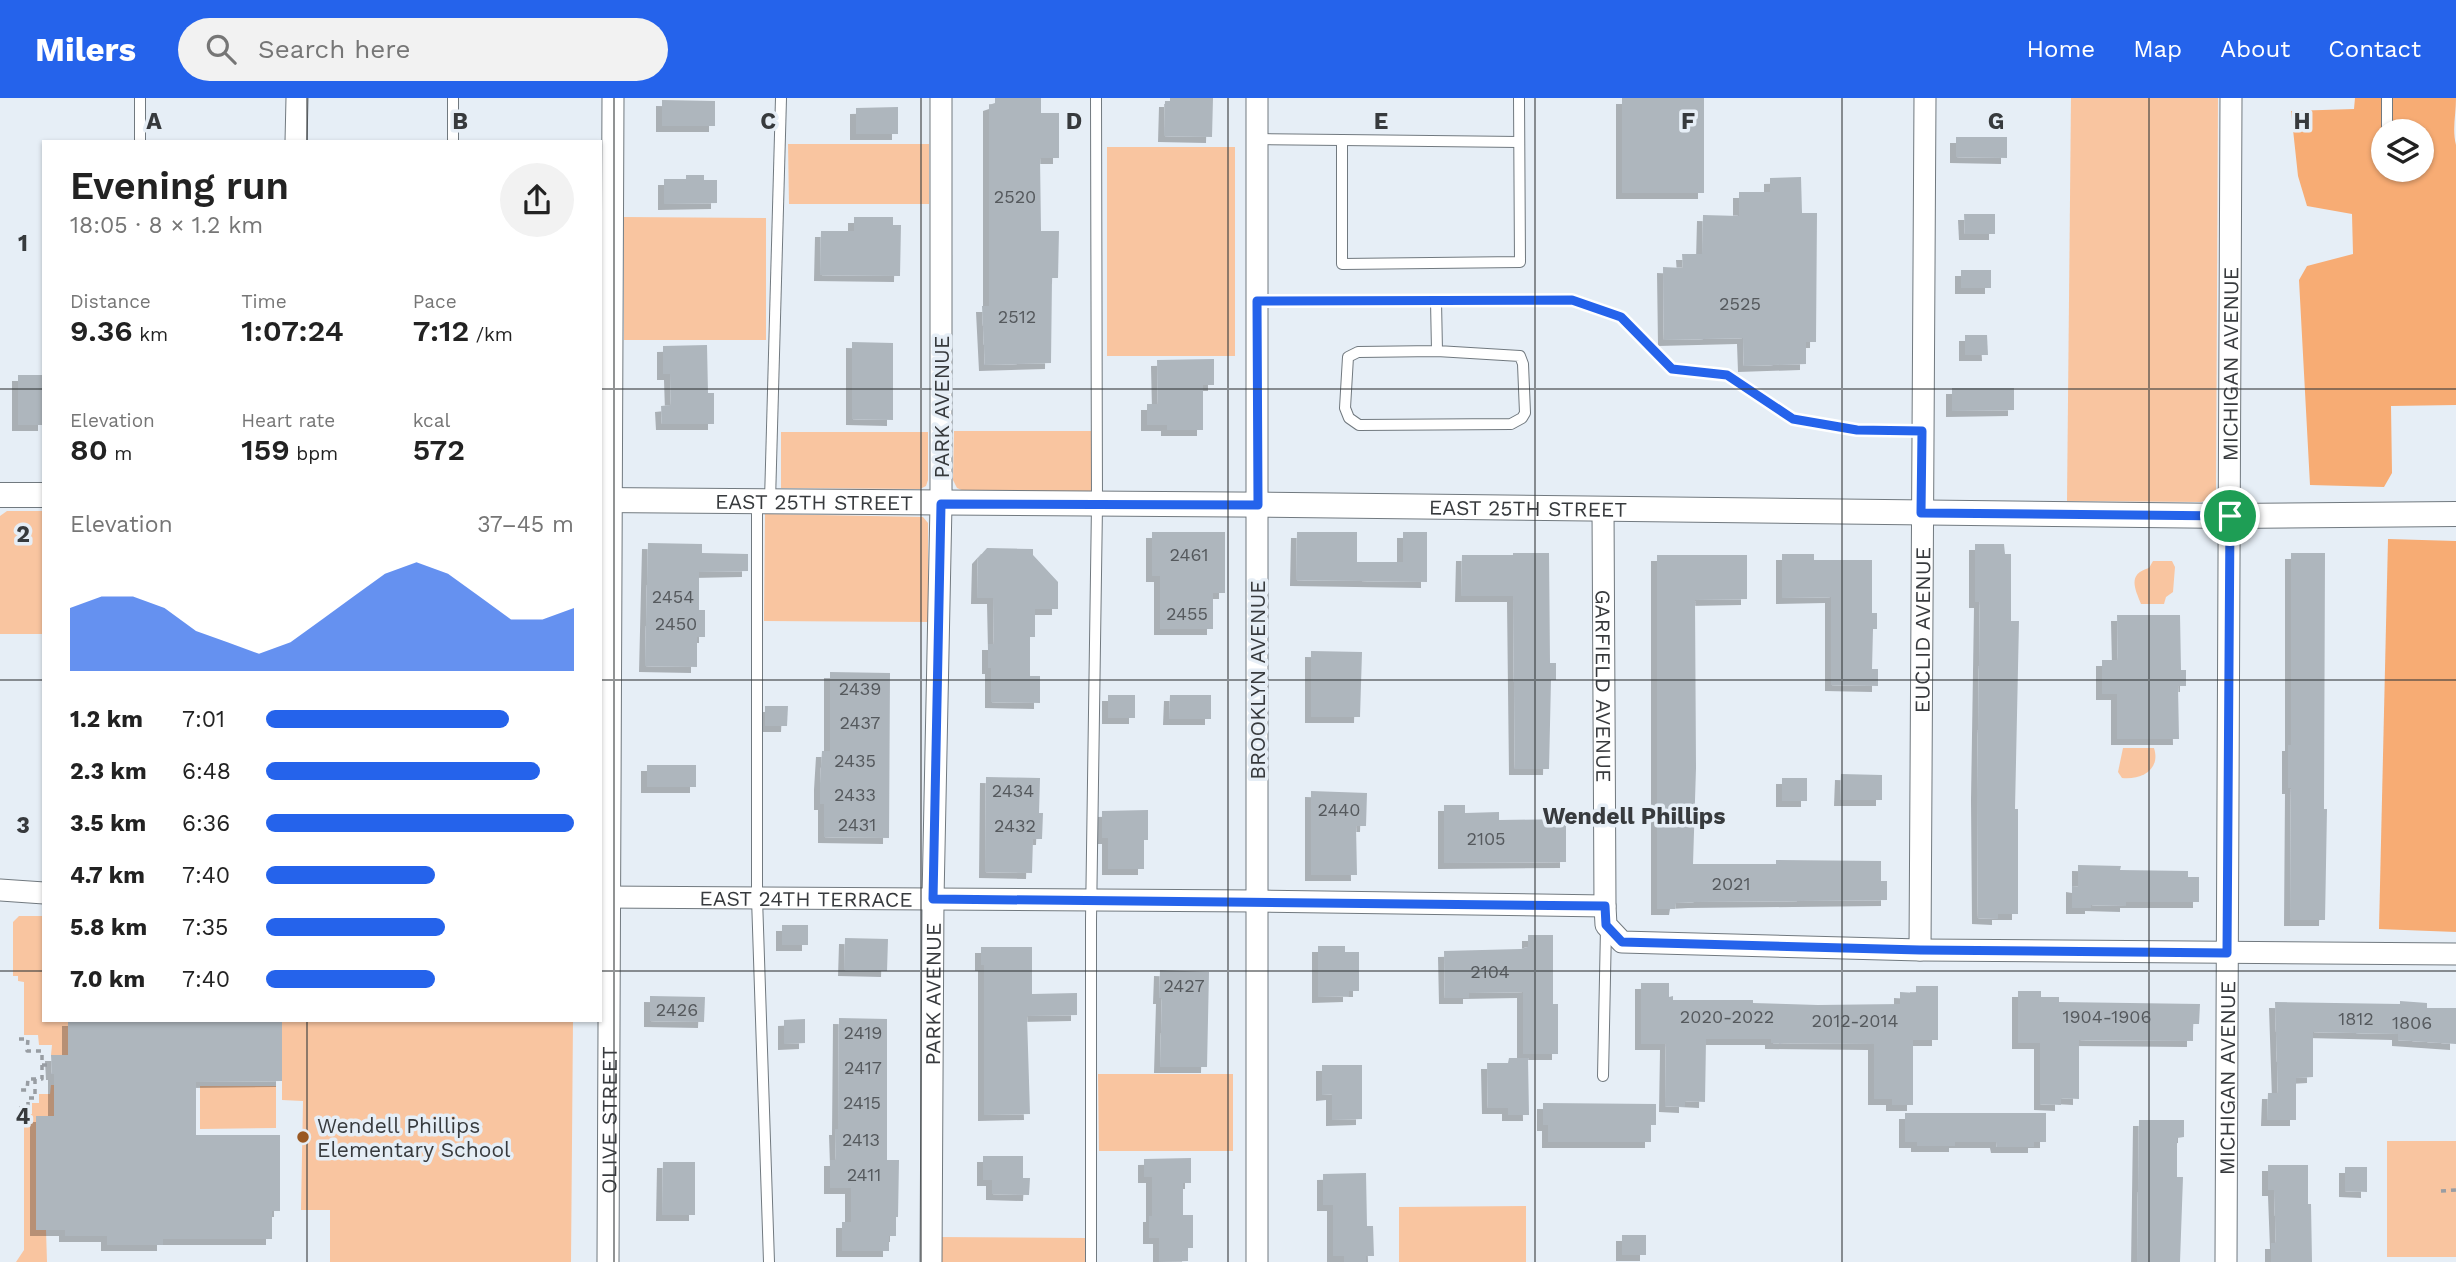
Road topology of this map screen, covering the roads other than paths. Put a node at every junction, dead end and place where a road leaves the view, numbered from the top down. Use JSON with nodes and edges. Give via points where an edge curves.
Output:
{"nodes":[{"id":1,"x":140,"y":98,"type":"edge"},
{"id":2,"x":297,"y":98,"type":"edge"},
{"id":3,"x":453,"y":98,"type":"edge"},
{"id":4,"x":613,"y":98,"type":"edge"},
{"id":5,"x":781,"y":98,"type":"edge"},
{"id":6,"x":941,"y":98,"type":"edge"},
{"id":7,"x":1096,"y":98,"type":"edge"},
{"id":8,"x":1257,"y":98,"type":"edge"},
{"id":9,"x":1519,"y":98,"type":"edge"},
{"id":10,"x":1924,"y":98,"type":"edge"},
{"id":11,"x":2231,"y":98,"type":"edge"},
{"id":12,"x":2387,"y":98,"type":"edge"},
{"id":13,"x":2387,"y":119,"type":"edge"},
{"id":14,"x":1257,"y":139,"type":"junction"},
{"id":15,"x":140,"y":140,"type":"edge"},
{"id":16,"x":296,"y":140,"type":"edge"},
{"id":17,"x":453,"y":140,"type":"edge"},
{"id":18,"x":1342,"y":140,"type":"junction"},
{"id":19,"x":1519,"y":142,"type":"junction"},
{"id":20,"x":1257,"y":301,"type":"junction"},
{"id":21,"x":1436,"y":301,"type":"junction"},
{"id":22,"x":1437,"y":351,"type":"junction"},
{"id":23,"x":1922,"y":431,"type":"junction"},
{"id":24,"x":0,"y":495,"type":"edge"},
{"id":25,"x":42,"y":495,"type":"edge"},
{"id":26,"x":605,"y":500,"type":"edge"},
{"id":27,"x":763,"y":501,"type":"junction"},
{"id":28,"x":941,"y":504,"type":"junction"},
{"id":29,"x":1097,"y":505,"type":"junction"},
{"id":30,"x":1258,"y":505,"type":"junction"},
{"id":31,"x":1603,"y":508,"type":"junction"},
{"id":32,"x":1921,"y":513,"type":"junction"},
{"id":33,"x":2456,"y":514,"type":"edge"},
{"id":34,"x":2230,"y":516,"type":"junction"},
{"id":35,"x":0,"y":890,"type":"edge"},
{"id":36,"x":42,"y":893,"type":"edge"},
{"id":37,"x":605,"y":897,"type":"edge"},
{"id":38,"x":757,"y":898,"type":"junction"},
{"id":39,"x":933,"y":899,"type":"junction"},
{"id":40,"x":1091,"y":901,"type":"junction"},
{"id":41,"x":1257,"y":901,"type":"junction"},
{"id":42,"x":1606,"y":916,"type":"junction"},
{"id":43,"x":1920,"y":950,"type":"junction"},
{"id":44,"x":2227,"y":953,"type":"junction"},
{"id":45,"x":2456,"y":954,"type":"edge"},
{"id":46,"x":1603,"y":1076,"type":"dead end"},
{"id":47,"x":608,"y":1262,"type":"edge"},
{"id":48,"x":769,"y":1262,"type":"edge"},
{"id":49,"x":931,"y":1262,"type":"edge"},
{"id":50,"x":1091,"y":1262,"type":"edge"},
{"id":51,"x":1257,"y":1262,"type":"edge"},
{"id":52,"x":2226,"y":1262,"type":"edge"}],
"edges":[{"from":1,"to":15,"type":"lane"},
{"from":2,"to":16,"type":"street"},
{"from":3,"to":17,"type":"lane"},
{"from":4,"to":26,"type":"street","name":"OLIVE STREET"},
{"from":5,"to":27,"type":"lane"},
{"from":6,"to":28,"type":"street","name":"PARK AVENUE"},
{"from":7,"to":29,"type":"lane"},
{"from":8,"to":14,"type":"street","name":"BROOKLYN AVENUE"},
{"from":9,"to":19,"type":"lane"},
{"from":10,"to":23,"type":"street","name":"EUCLID AVENUE"},
{"from":11,"to":34,"type":"street","name":"MICHIGAN AVENUE"},
{"from":12,"to":13,"type":"lane"},
{"from":14,"to":18,"type":"lane"},
{"from":14,"to":20,"type":"street","name":"BROOKLYN AVENUE"},
{"from":18,"to":19,"type":"lane"},
{"from":18,"to":19,"type":"lane","via":[[1342,264],[1520,262]]},
{"from":20,"to":21,"type":"lane"},
{"from":20,"to":30,"type":"street","name":"BROOKLYN AVENUE"},
{"from":21,"to":22,"type":"lane"},
{"from":21,"to":23,"type":"lane","via":[[1572,300],[1621,317],[1672,369],[1727,375],[1793,419],[1857,430]]},
{"from":22,"to":22,"type":"lane","via":[[1358,352],[1348,357],[1345,408],[1349,418],[1359,425],[1511,424],[1522,418],[1524,364],[1520,356]]},
{"from":23,"to":32,"type":"street","name":"EUCLID AVENUE"},
{"from":24,"to":25,"type":"street"},
{"from":26,"to":27,"type":"street","name":"EAST 25TH STREET"},
{"from":26,"to":37,"type":"street","name":"OLIVE STREET"},
{"from":27,"to":28,"type":"street","name":"EAST 25TH STREET"},
{"from":27,"to":38,"type":"lane"},
{"from":28,"to":29,"type":"street","name":"EAST 25TH STREET"},
{"from":28,"to":39,"type":"street","name":"PARK AVENUE"},
{"from":29,"to":30,"type":"street","name":"EAST 25TH STREET"},
{"from":29,"to":40,"type":"lane"},
{"from":30,"to":31,"type":"street","name":"EAST 25TH STREET"},
{"from":30,"to":41,"type":"street","name":"BROOKLYN AVENUE"},
{"from":31,"to":32,"type":"street","name":"EAST 25TH STREET"},
{"from":31,"to":42,"type":"street","name":"GARFIELD AVENUE"},
{"from":32,"to":34,"type":"street","name":"EAST 25TH STREET"},
{"from":32,"to":43,"type":"street","name":"EUCLID AVENUE"},
{"from":33,"to":34,"type":"street","name":"EAST 25TH STREET"},
{"from":34,"to":44,"type":"street","name":"MICHIGAN AVENUE"},
{"from":35,"to":36,"type":"street"},
{"from":37,"to":38,"type":"street","name":"EAST 24TH TERRACE"},
{"from":37,"to":47,"type":"street","name":"OLIVE STREET"},
{"from":38,"to":39,"type":"street","name":"EAST 24TH TERRACE"},
{"from":38,"to":48,"type":"lane"},
{"from":39,"to":40,"type":"street","name":"EAST 24TH TERRACE"},
{"from":39,"to":49,"type":"street","name":"PARK AVENUE"},
{"from":40,"to":41,"type":"street","name":"EAST 24TH TERRACE"},
{"from":40,"to":50,"type":"lane"},
{"from":41,"to":42,"type":"street","name":"EAST 24TH TERRACE"},
{"from":41,"to":51,"type":"street","name":"BROOKLYN AVENUE"},
{"from":42,"to":43,"type":"street","via":[[1622,942]]},
{"from":42,"to":46,"type":"lane"},
{"from":43,"to":44,"type":"street"},
{"from":44,"to":45,"type":"street"},
{"from":44,"to":52,"type":"street","name":"MICHIGAN AVENUE"}]}
